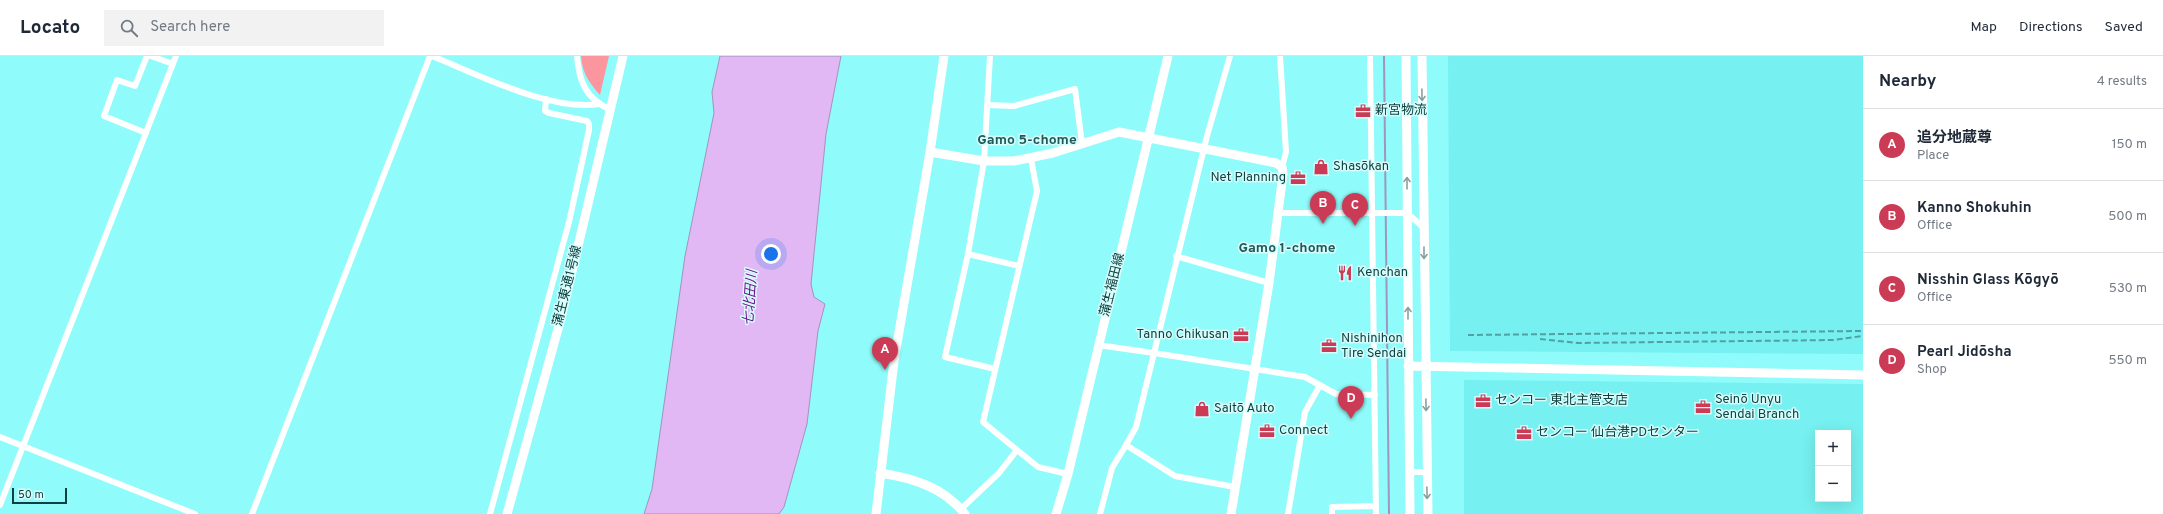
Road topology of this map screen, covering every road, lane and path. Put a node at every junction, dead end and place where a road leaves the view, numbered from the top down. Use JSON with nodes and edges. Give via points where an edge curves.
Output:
{"nodes":[{"id":1,"x":147,"y":56,"type":"edge"},
{"id":2,"x":151,"y":56,"type":"edge"},
{"id":3,"x":176,"y":56,"type":"edge"},
{"id":4,"x":431,"y":56,"type":"edge"},
{"id":5,"x":577,"y":56,"type":"edge"},
{"id":6,"x":623,"y":56,"type":"edge"},
{"id":7,"x":944,"y":56,"type":"edge"},
{"id":8,"x":990,"y":56,"type":"edge"},
{"id":9,"x":1168,"y":56,"type":"edge"},
{"id":10,"x":1230,"y":56,"type":"edge"},
{"id":11,"x":1280,"y":56,"type":"edge"},
{"id":12,"x":1370,"y":56,"type":"edge"},
{"id":13,"x":1406,"y":56,"type":"edge"},
{"id":14,"x":1422,"y":56,"type":"edge"},
{"id":15,"x":173,"y":64,"type":"junction"},
{"id":16,"x":546,"y":100,"type":"junction"},
{"id":17,"x":599,"y":104,"type":"junction"},
{"id":18,"x":987,"y":105,"type":"junction"},
{"id":19,"x":611,"y":110,"type":"junction"},
{"id":20,"x":146,"y":133,"type":"junction"},
{"id":21,"x":1149,"y":137,"type":"junction"},
{"id":22,"x":1082,"y":144,"type":"junction"},
{"id":23,"x":1204,"y":148,"type":"junction"},
{"id":24,"x":930,"y":152,"type":"junction"},
{"id":25,"x":1031,"y":159,"type":"junction"},
{"id":26,"x":984,"y":161,"type":"junction"},
{"id":27,"x":1282,"y":167,"type":"junction"},
{"id":28,"x":1375,"y":212,"type":"junction"},
{"id":29,"x":1278,"y":213,"type":"junction"},
{"id":30,"x":1407,"y":213,"type":"junction"},
{"id":31,"x":1424,"y":228,"type":"junction"},
{"id":32,"x":968,"y":254,"type":"junction"},
{"id":33,"x":1176,"y":256,"type":"junction"},
{"id":34,"x":1020,"y":266,"type":"junction"},
{"id":35,"x":1269,"y":283,"type":"junction"},
{"id":36,"x":1098,"y":344,"type":"junction"},
{"id":37,"x":1154,"y":353,"type":"junction"},
{"id":38,"x":1408,"y":366,"type":"junction"},
{"id":39,"x":1426,"y":366,"type":"junction"},
{"id":40,"x":995,"y":369,"type":"junction"},
{"id":41,"x":1255,"y":369,"type":"junction"},
{"id":42,"x":1863,"y":375,"type":"edge"},
{"id":43,"x":1320,"y":385,"type":"junction"},
{"id":44,"x":1374,"y":394,"type":"junction"},
{"id":45,"x":0,"y":437,"type":"edge"},
{"id":46,"x":1126,"y":445,"type":"junction"},
{"id":47,"x":23,"y":447,"type":"junction"},
{"id":48,"x":1017,"y":450,"type":"junction"},
{"id":49,"x":1409,"y":472,"type":"junction"},
{"id":50,"x":1427,"y":472,"type":"junction"},
{"id":51,"x":880,"y":473,"type":"junction"},
{"id":52,"x":1068,"y":474,"type":"junction"},
{"id":53,"x":1235,"y":486,"type":"junction"},
{"id":54,"x":0,"y":505,"type":"edge"},
{"id":55,"x":1375,"y":506,"type":"junction"},
{"id":56,"x":963,"y":511,"type":"edge"},
{"id":57,"x":195,"y":514,"type":"edge"},
{"id":58,"x":252,"y":514,"type":"edge"},
{"id":59,"x":490,"y":514,"type":"edge"},
{"id":60,"x":507,"y":514,"type":"edge"},
{"id":61,"x":876,"y":514,"type":"edge"},
{"id":62,"x":1056,"y":514,"type":"edge"},
{"id":63,"x":1100,"y":514,"type":"edge"},
{"id":64,"x":1231,"y":514,"type":"edge"},
{"id":65,"x":1288,"y":514,"type":"edge"},
{"id":66,"x":1332,"y":514,"type":"edge"},
{"id":67,"x":1376,"y":514,"type":"edge"},
{"id":68,"x":1410,"y":514,"type":"edge"},
{"id":69,"x":1428,"y":514,"type":"edge"}],
"edges":[{"from":1,"to":20,"type":"street","via":[[135,86],[118,80],[104,116]]},
{"from":2,"to":15,"type":"street"},
{"from":3,"to":15,"type":"street"},
{"from":4,"to":16,"type":"street"},
{"from":4,"to":58,"type":"street"},
{"from":5,"to":17,"type":"street","via":[[583,84],[591,98]]},
{"from":6,"to":19,"type":"street","name":"蒲生東通1号線"},
{"from":7,"to":24,"type":"street"},
{"from":8,"to":18,"type":"street"},
{"from":9,"to":21,"type":"street","name":"蒲生福田線"},
{"from":10,"to":23,"type":"street"},
{"from":11,"to":27,"type":"street","via":[[1286,152]]},
{"from":12,"to":28,"type":"street"},
{"from":30,"to":13,"type":"street","one_way":true},
{"from":14,"to":31,"type":"street","one_way":true},
{"from":15,"to":20,"type":"street"},
{"from":16,"to":17,"type":"street","via":[[587,106]]},
{"from":16,"to":59,"type":"street","via":[[545,111],[587,121],[589,130],[548,302]]},
{"from":17,"to":19,"type":"street"},
{"from":18,"to":22,"type":"street","via":[[1014,106],[1075,89]]},
{"from":18,"to":26,"type":"street"},
{"from":19,"to":60,"type":"street","name":"蒲生東通1号線","via":[[561,318]]},
{"from":20,"to":47,"type":"street"},
{"from":21,"to":22,"type":"street","via":[[1119,132]]},
{"from":21,"to":23,"type":"street"},
{"from":21,"to":36,"type":"street","name":"蒲生福田線"},
{"from":22,"to":25,"type":"street"},
{"from":23,"to":27,"type":"street","via":[[1276,163]]},
{"from":23,"to":33,"type":"street"},
{"from":24,"to":26,"type":"street"},
{"from":24,"to":51,"type":"street","via":[[894,361]]},
{"from":25,"to":26,"type":"street"},
{"from":25,"to":34,"type":"street","via":[[1037,191]]},
{"from":26,"to":32,"type":"street"},
{"from":27,"to":29,"type":"street"},
{"from":28,"to":29,"type":"street"},
{"from":28,"to":30,"type":"street"},
{"from":28,"to":44,"type":"street"},
{"from":29,"to":35,"type":"street"},
{"from":30,"to":31,"type":"street"},
{"from":38,"to":30,"type":"street","one_way":true},
{"from":31,"to":39,"type":"street","one_way":true},
{"from":32,"to":34,"type":"street"},
{"from":32,"to":40,"type":"street","via":[[945,357]]},
{"from":33,"to":35,"type":"street"},
{"from":33,"to":37,"type":"street"},
{"from":34,"to":40,"type":"street"},
{"from":35,"to":41,"type":"street"},
{"from":36,"to":37,"type":"street"},
{"from":36,"to":52,"type":"street","name":"蒲生福田線"},
{"from":37,"to":41,"type":"street"},
{"from":37,"to":46,"type":"street","via":[[1136,427]]},
{"from":38,"to":39,"type":"street"},
{"from":38,"to":49,"type":"street"},
{"from":39,"to":42,"type":"street"},
{"from":39,"to":50,"type":"street","one_way":true},
{"from":40,"to":48,"type":"street","via":[[984,422]]},
{"from":41,"to":43,"type":"street","via":[[1305,376]]},
{"from":41,"to":53,"type":"street"},
{"from":43,"to":44,"type":"street","via":[[1336,394]]},
{"from":43,"to":65,"type":"street","via":[[1305,412]]},
{"from":44,"to":55,"type":"street"},
{"from":45,"to":47,"type":"street"},
{"from":46,"to":53,"type":"street","via":[[1175,476]]},
{"from":46,"to":63,"type":"street","via":[[1112,468]]},
{"from":47,"to":54,"type":"street"},
{"from":47,"to":57,"type":"street"},
{"from":48,"to":52,"type":"street","via":[[1038,467]]},
{"from":48,"to":56,"type":"street"},
{"from":49,"to":50,"type":"street"},
{"from":49,"to":68,"type":"street"},
{"from":50,"to":69,"type":"street","one_way":true},
{"from":51,"to":56,"type":"street","via":[[920,481],[933,487]]},
{"from":51,"to":61,"type":"street"},
{"from":52,"to":62,"type":"street","name":"蒲生福田線"},
{"from":53,"to":64,"type":"street"},
{"from":55,"to":66,"type":"street","via":[[1332,507]]},
{"from":55,"to":67,"type":"street"}]}
